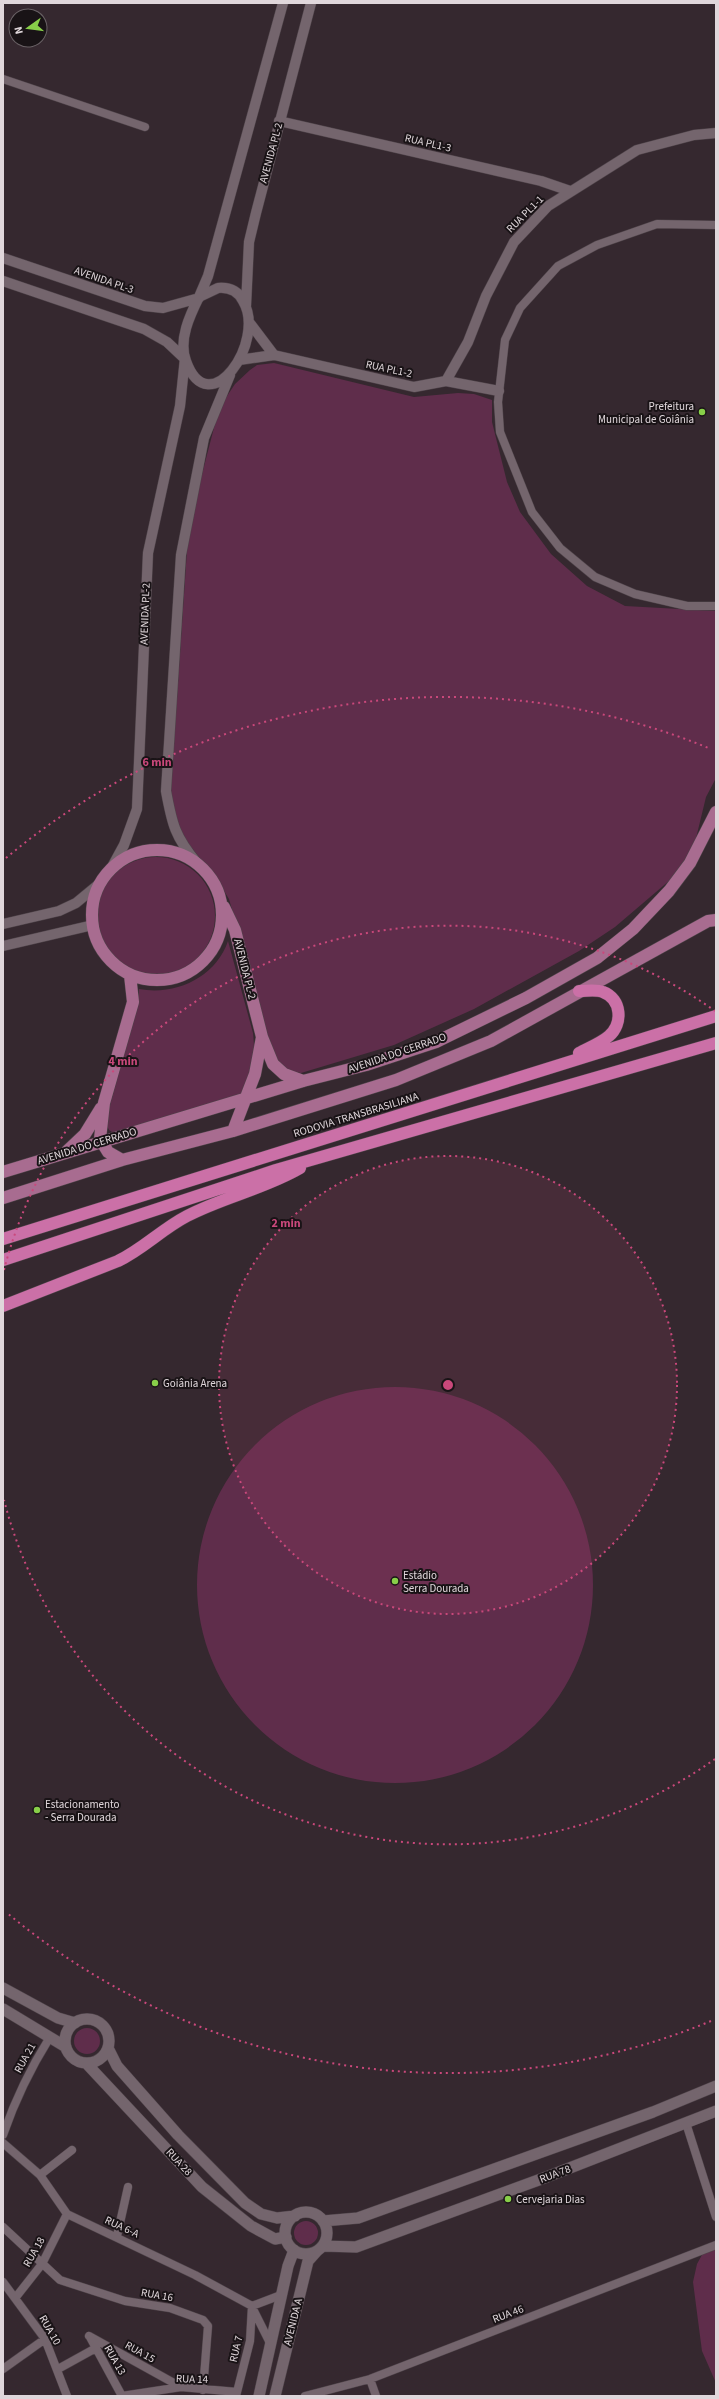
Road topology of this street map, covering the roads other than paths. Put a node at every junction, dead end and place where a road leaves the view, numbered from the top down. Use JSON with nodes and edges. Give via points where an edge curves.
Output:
{"nodes":[{"id":1,"x":283,"y":3,"type":"edge"},
{"id":2,"x":311,"y":3,"type":"edge"},
{"id":3,"x":3,"y":79,"type":"edge"},
{"id":4,"x":279,"y":121,"type":"junction"},
{"id":5,"x":145,"y":127,"type":"dead end"},
{"id":6,"x":716,"y":133,"type":"edge"},
{"id":7,"x":570,"y":191,"type":"junction"},
{"id":8,"x":716,"y":225,"type":"edge"},
{"id":9,"x":3,"y":258,"type":"edge"},
{"id":10,"x":3,"y":281,"type":"edge"},
{"id":11,"x":199,"y":297,"type":"junction"},
{"id":12,"x":246,"y":306,"type":"junction"},
{"id":13,"x":249,"y":322,"type":"junction"},
{"id":14,"x":274,"y":355,"type":"junction"},
{"id":15,"x":184,"y":358,"type":"junction"},
{"id":16,"x":239,"y":360,"type":"junction"},
{"id":17,"x":230,"y":375,"type":"junction"},
{"id":18,"x":446,"y":381,"type":"junction"},
{"id":19,"x":499,"y":391,"type":"junction"},
{"id":20,"x":716,"y":606,"type":"edge"},
{"id":21,"x":716,"y":812,"type":"edge"},
{"id":22,"x":197,"y":863,"type":"junction"},
{"id":23,"x":112,"y":867,"type":"junction"},
{"id":24,"x":100,"y":884,"type":"junction"},
{"id":25,"x":222,"y":903,"type":"junction"},
{"id":26,"x":716,"y":920,"type":"edge"},
{"id":27,"x":3,"y":924,"type":"edge"},
{"id":28,"x":93,"y":925,"type":"junction"},
{"id":29,"x":3,"y":946,"type":"edge"},
{"id":30,"x":130,"y":975,"type":"junction"},
{"id":31,"x":579,"y":991,"type":"junction"},
{"id":32,"x":716,"y":1016,"type":"edge"},
{"id":33,"x":262,"y":1037,"type":"junction"},
{"id":34,"x":716,"y":1044,"type":"edge"},
{"id":35,"x":557,"y":1065,"type":"junction"},
{"id":36,"x":304,"y":1081,"type":"junction"},
{"id":37,"x":246,"y":1099,"type":"junction"},
{"id":38,"x":104,"y":1103,"type":"junction"},
{"id":39,"x":233,"y":1131,"type":"junction"},
{"id":40,"x":102,"y":1142,"type":"junction"},
{"id":41,"x":64,"y":1153,"type":"junction"},
{"id":42,"x":317,"y":1158,"type":"junction"},
{"id":43,"x":122,"y":1160,"type":"junction"},
{"id":44,"x":3,"y":1172,"type":"edge"},
{"id":45,"x":3,"y":1198,"type":"edge"},
{"id":46,"x":3,"y":1239,"type":"edge"},
{"id":47,"x":3,"y":1260,"type":"edge"},
{"id":48,"x":3,"y":1306,"type":"edge"},
{"id":49,"x":3,"y":1988,"type":"edge"},
{"id":50,"x":3,"y":2009,"type":"edge"},
{"id":51,"x":75,"y":2023,"type":"junction"},
{"id":52,"x":50,"y":2038,"type":"junction"},
{"id":53,"x":66,"y":2047,"type":"junction"},
{"id":54,"x":108,"y":2048,"type":"junction"},
{"id":55,"x":86,"y":2063,"type":"junction"},
{"id":56,"x":716,"y":2086,"type":"edge"},
{"id":57,"x":716,"y":2111,"type":"edge"},
{"id":58,"x":686,"y":2123,"type":"junction"},
{"id":59,"x":3,"y":2136,"type":"edge"},
{"id":60,"x":3,"y":2143,"type":"edge"},
{"id":61,"x":72,"y":2150,"type":"dead end"},
{"id":62,"x":40,"y":2175,"type":"junction"},
{"id":63,"x":128,"y":2187,"type":"dead end"},
{"id":64,"x":67,"y":2214,"type":"junction"},
{"id":65,"x":295,"y":2216,"type":"junction"},
{"id":66,"x":716,"y":2217,"type":"edge"},
{"id":67,"x":323,"y":2221,"type":"junction"},
{"id":68,"x":3,"y":2227,"type":"edge"},
{"id":69,"x":117,"y":2236,"type":"junction"},
{"id":70,"x":286,"y":2237,"type":"junction"},
{"id":71,"x":716,"y":2245,"type":"edge"},
{"id":72,"x":320,"y":2249,"type":"junction"},
{"id":73,"x":294,"y":2250,"type":"junction"},
{"id":74,"x":42,"y":2264,"type":"junction"},
{"id":75,"x":3,"y":2282,"type":"edge"},
{"id":76,"x":281,"y":2295,"type":"junction"},
{"id":77,"x":16,"y":2297,"type":"junction"},
{"id":78,"x":252,"y":2306,"type":"junction"},
{"id":79,"x":89,"y":2336,"type":"joint"},
{"id":80,"x":45,"y":2339,"type":"junction"},
{"id":81,"x":270,"y":2344,"type":"junction"},
{"id":82,"x":96,"y":2348,"type":"junction"},
{"id":83,"x":3,"y":2369,"type":"edge"},
{"id":84,"x":58,"y":2369,"type":"junction"},
{"id":85,"x":370,"y":2379,"type":"junction"},
{"id":86,"x":181,"y":2387,"type":"junction"},
{"id":87,"x":203,"y":2390,"type":"junction"},
{"id":88,"x":237,"y":2394,"type":"edge"},
{"id":89,"x":67,"y":2396,"type":"edge"},
{"id":90,"x":122,"y":2396,"type":"edge"},
{"id":91,"x":259,"y":2396,"type":"edge"},
{"id":92,"x":275,"y":2396,"type":"edge"},
{"id":93,"x":305,"y":2396,"type":"edge"},
{"id":94,"x":376,"y":2396,"type":"edge"}],
"edges":[{"from":1,"to":11,"type":"street","via":[[208,276]]},
{"from":2,"to":4,"type":"street","name":"AVENIDA PL-2"},
{"from":3,"to":5,"type":"street"},
{"from":4,"to":7,"type":"street","name":"RUA PL1-3","via":[[541,181]]},
{"from":4,"to":12,"type":"street","name":"AVENIDA PL-2","via":[[250,242]]},
{"from":6,"to":7,"type":"street","name":"RUA PL1-1","via":[[694,135],[638,150]]},
{"from":7,"to":18,"type":"street","name":"RUA PL1-1","via":[[548,206],[514,242],[486,296],[468,342]]},
{"from":8,"to":19,"type":"street","via":[[657,224],[597,245],[558,266],[520,308],[505,340]]},
{"from":9,"to":11,"type":"street","name":"AVENIDA PL-3","via":[[145,306],[163,308]]},
{"from":10,"to":15,"type":"street","via":[[144,329],[167,342]]},
{"from":11,"to":12,"type":"street","via":[[218,288],[226,288],[239,293]]},
{"from":11,"to":15,"type":"street","via":[[186,328]]},
{"from":12,"to":13,"type":"street"},
{"from":13,"to":14,"type":"street"},
{"from":13,"to":16,"type":"street","via":[[247,343]]},
{"from":14,"to":16,"type":"street","name":"RUA PL1-2"},
{"from":14,"to":18,"type":"street","name":"RUA PL1-2","via":[[414,387]]},
{"from":15,"to":17,"type":"street","via":[[191,375],[198,382],[219,382]]},
{"from":15,"to":23,"type":"street","name":"AVENIDA PL-2","via":[[180,406],[148,553],[137,809],[124,845]]},
{"from":16,"to":17,"type":"street"},
{"from":17,"to":22,"type":"street","via":[[204,438],[181,555],[166,791],[172,823],[183,846]]},
{"from":18,"to":19,"type":"street","name":"RUA PL1-2"},
{"from":19,"to":20,"type":"street","via":[[500,432],[532,512],[560,548],[595,577],[634,594],[687,606]]},
{"from":21,"to":36,"type":"main road","name":"AVENIDA DO CERRADO","via":[[690,863],[669,891],[633,929],[597,958],[526,998],[436,1042],[366,1065]]},
{"from":22,"to":23,"type":"main road","via":[[176,852],[154,849],[131,854]]},
{"from":22,"to":25,"type":"main road","via":[[213,880]]},
{"from":23,"to":24,"type":"main road"},
{"from":24,"to":27,"type":"street","via":[[76,903],[59,911]]},
{"from":24,"to":28,"type":"main road","via":[[93,904]]},
{"from":25,"to":30,"type":"main road","via":[[219,938],[210,954],[198,967],[182,976],[165,980],[147,980]]},
{"from":25,"to":33,"type":"main road","name":"AVENIDA PL-2","via":[[235,930]]},
{"from":26,"to":31,"type":"main road","name":"AVENIDA DO CERRADO","via":[[708,921]]},
{"from":28,"to":29,"type":"street"},
{"from":28,"to":30,"type":"main road","via":[[100,946],[112,963]]},
{"from":30,"to":38,"type":"main road","via":[[133,1002]]},
{"from":31,"to":35,"type":"highway","via":[[598,991],[611,996],[619,1008],[618,1022],[609,1036]]},
{"from":31,"to":39,"type":"main road","name":"AVENIDA DO CERRADO","via":[[491,1040],[396,1080]]},
{"from":32,"to":35,"type":"highway","name":"RODOVIA TRANSBRASILIANA"},
{"from":33,"to":36,"type":"main road","name":"AVENIDA PL-2","via":[[273,1064],[284,1074]]},
{"from":33,"to":37,"type":"main road","name":"AVENIDA PL-2","via":[[255,1074]]},
{"from":34,"to":42,"type":"highway"},
{"from":35,"to":46,"type":"highway","name":"RODOVIA TRANSBRASILIANA"},
{"from":36,"to":37,"type":"main road","name":"AVENIDA DO CERRADO"},
{"from":37,"to":39,"type":"main road","name":"AVENIDA PL-2"},
{"from":37,"to":40,"type":"main road","name":"AVENIDA DO CERRADO"},
{"from":38,"to":40,"type":"main road"},
{"from":38,"to":41,"type":"main road","via":[[85,1134]]},
{"from":39,"to":43,"type":"main road","name":"AVENIDA DO CERRADO"},
{"from":40,"to":41,"type":"main road","name":"AVENIDA DO CERRADO"},
{"from":40,"to":43,"type":"main road","via":[[108,1152]]},
{"from":41,"to":44,"type":"main road","name":"AVENIDA DO CERRADO"},
{"from":42,"to":47,"type":"highway"},
{"from":42,"to":48,"type":"highway","via":[[277,1180],[186,1216],[136,1252],[118,1261]]},
{"from":43,"to":45,"type":"main road","name":"AVENIDA DO CERRADO"},
{"from":49,"to":51,"type":"main road","via":[[58,2018]]},
{"from":50,"to":52,"type":"main road"},
{"from":51,"to":53,"type":"main road","via":[[67,2034]]},
{"from":51,"to":54,"type":"main road","via":[[88,2019],[100,2024],[108,2035]]},
{"from":52,"to":53,"type":"main road"},
{"from":52,"to":59,"type":"street","name":"RUA 21","via":[[32,2064],[11,2110]]},
{"from":53,"to":55,"type":"main road","via":[[74,2058]]},
{"from":54,"to":55,"type":"main road","via":[[99,2059]]},
{"from":54,"to":65,"type":"main road","name":"RUA 28","via":[[117,2066],[178,2135],[245,2203],[261,2214],[277,2218]]},
{"from":55,"to":70,"type":"main road","name":"RUA 28","via":[[202,2187],[251,2226],[275,2239]]},
{"from":56,"to":67,"type":"main road","via":[[653,2112],[358,2218]]},
{"from":57,"to":58,"type":"main road","name":"RUA 78"},
{"from":58,"to":66,"type":"street"},
{"from":58,"to":72,"type":"main road","name":"RUA 78","via":[[356,2247]]},
{"from":60,"to":62,"type":"street"},
{"from":61,"to":62,"type":"street"},
{"from":62,"to":64,"type":"street"},
{"from":63,"to":69,"type":"street"},
{"from":64,"to":69,"type":"street","name":"RUA 6-A"},
{"from":64,"to":74,"type":"street","name":"RUA 18"},
{"from":65,"to":67,"type":"main road","via":[[313,2214]]},
{"from":65,"to":70,"type":"main road","via":[[287,2225]]},
{"from":67,"to":72,"type":"main road","via":[[327,2234]]},
{"from":68,"to":74,"type":"street","name":"RUA 16"},
{"from":69,"to":78,"type":"street","name":"RUA 6-A","via":[[195,2274]]},
{"from":70,"to":73,"type":"main road"},
{"from":71,"to":85,"type":"street","name":"RUA 46"},
{"from":72,"to":73,"type":"main road","via":[[305,2254]]},
{"from":72,"to":92,"type":"main road","name":"AVENIDA A","via":[[308,2262]]},
{"from":73,"to":76,"type":"main road","name":"AVENIDA A"},
{"from":74,"to":77,"type":"street","name":"RUA 18"},
{"from":74,"to":87,"type":"street","name":"RUA 16","via":[[60,2280],[125,2301],[170,2308],[204,2320],[208,2326]]},
{"from":75,"to":77,"type":"street","name":"RUA 10"},
{"from":76,"to":78,"type":"street"},
{"from":76,"to":81,"type":"main road","name":"AVENIDA A"},
{"from":77,"to":80,"type":"street","name":"RUA 10"},
{"from":78,"to":81,"type":"street"},
{"from":78,"to":88,"type":"street","name":"RUA 7","via":[[250,2342]]},
{"from":79,"to":82,"type":"street","name":"RUA 13"},
{"from":79,"to":86,"type":"street","name":"RUA 15"},
{"from":80,"to":83,"type":"street"},
{"from":80,"to":84,"type":"street","name":"RUA 10"},
{"from":81,"to":91,"type":"main road","name":"AVENIDA A"},
{"from":82,"to":84,"type":"street"},
{"from":82,"to":90,"type":"street","name":"RUA 13"},
{"from":84,"to":89,"type":"street","name":"RUA 10"},
{"from":85,"to":93,"type":"street","name":"RUA 46"},
{"from":85,"to":94,"type":"street"},
{"from":86,"to":87,"type":"street","name":"RUA 14"},
{"from":86,"to":90,"type":"street","name":"RUA 14"},
{"from":87,"to":88,"type":"street","name":"RUA 14"}]}
